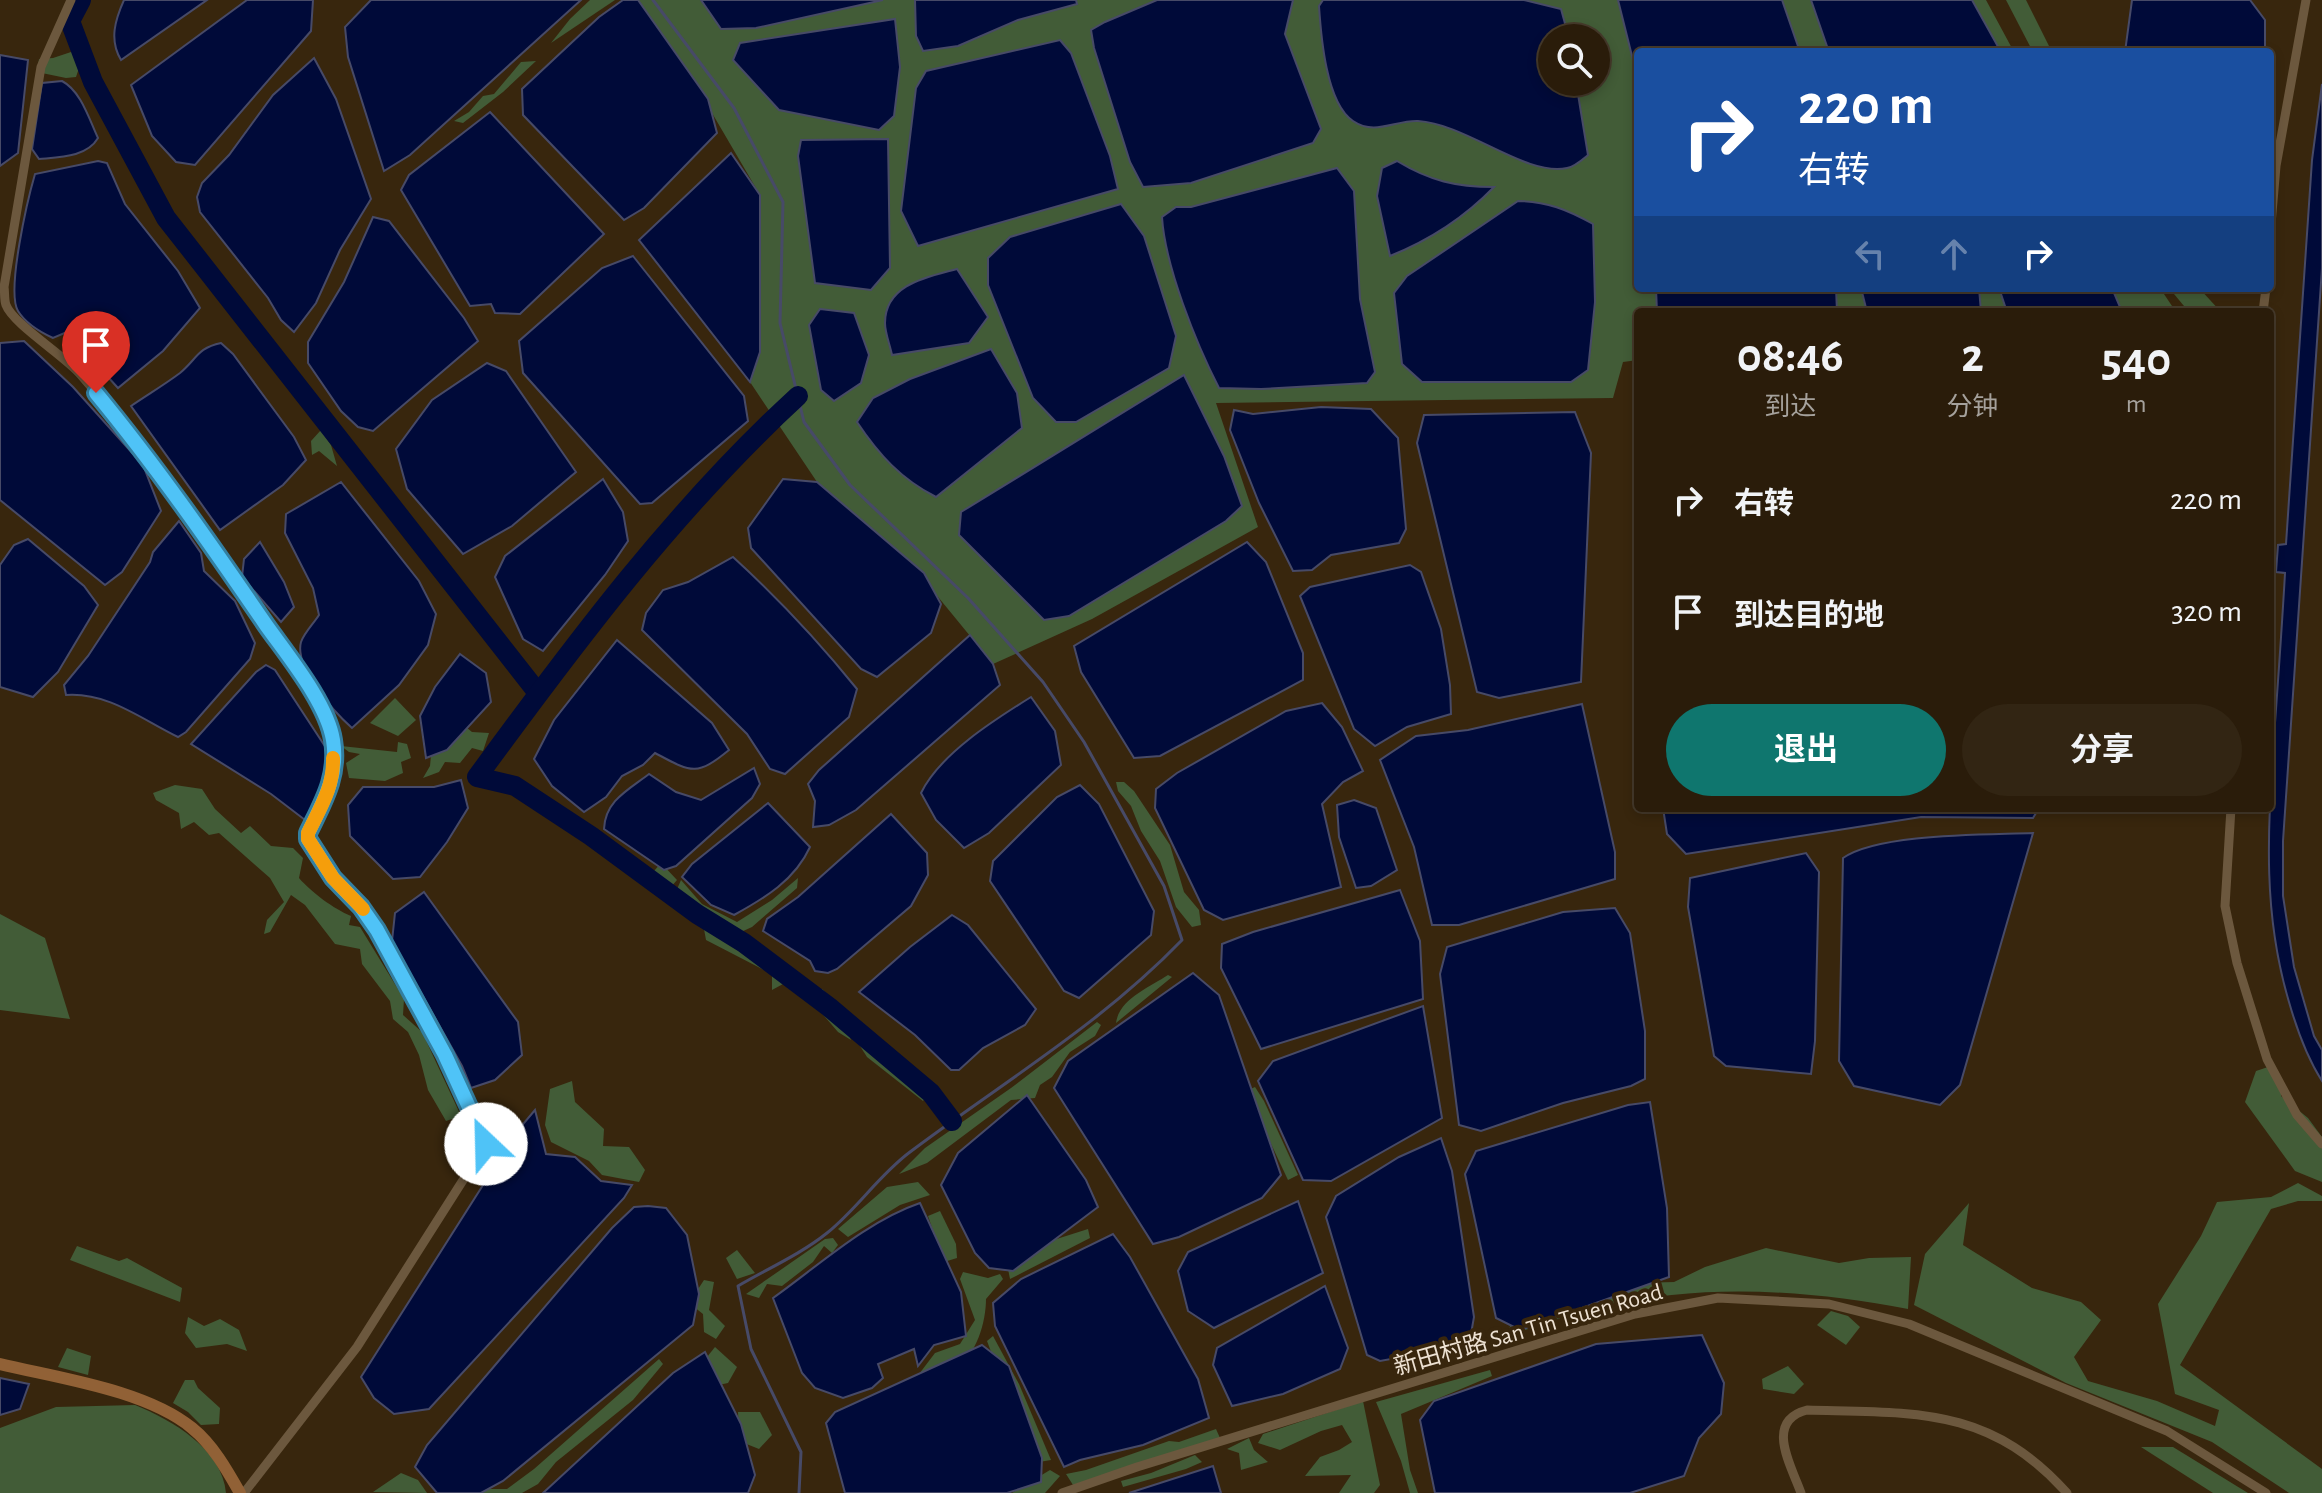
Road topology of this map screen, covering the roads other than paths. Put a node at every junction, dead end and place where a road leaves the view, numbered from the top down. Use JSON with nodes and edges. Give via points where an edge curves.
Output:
{"nodes":[{"id":1,"x":71,"y":0,"type":"edge"},
{"id":2,"x":2306,"y":0,"type":"edge"},
{"id":3,"x":2274,"y":189,"type":"edge"},
{"id":4,"x":2231,"y":812,"type":"edge"},
{"id":5,"x":2322,"y":1144,"type":"edge"},
{"id":6,"x":0,"y":1364,"type":"edge"},
{"id":7,"x":242,"y":1493,"type":"edge"},
{"id":8,"x":1062,"y":1493,"type":"edge"},
{"id":9,"x":1801,"y":1493,"type":"edge"},
{"id":10,"x":2067,"y":1493,"type":"edge"},
{"id":11,"x":2266,"y":1493,"type":"edge"}],
"edges":[{"from":1,"to":7,"type":"street","via":[[41,67],[4,287],[6,305],[68,361],[121,423],[318,702],[333,740],[334,770],[308,839],[377,930],[486,1144],[357,1347]]},
{"from":2,"to":3,"type":"street"},
{"from":4,"to":5,"type":"street","via":[[2225,906],[2237,963],[2267,1059],[2297,1115]]},
{"from":6,"to":7,"type":"main road","via":[[166,1410],[199,1434]]},
{"from":8,"to":11,"type":"street","name":"新田村路 San Tin Tsuen Road","via":[[1635,1314],[1718,1298],[1829,1304],[1909,1324],[2167,1431]]},
{"from":9,"to":10,"type":"street","via":[[1783,1431],[1788,1420],[1807,1410],[1946,1417],[2024,1453]]}]}
